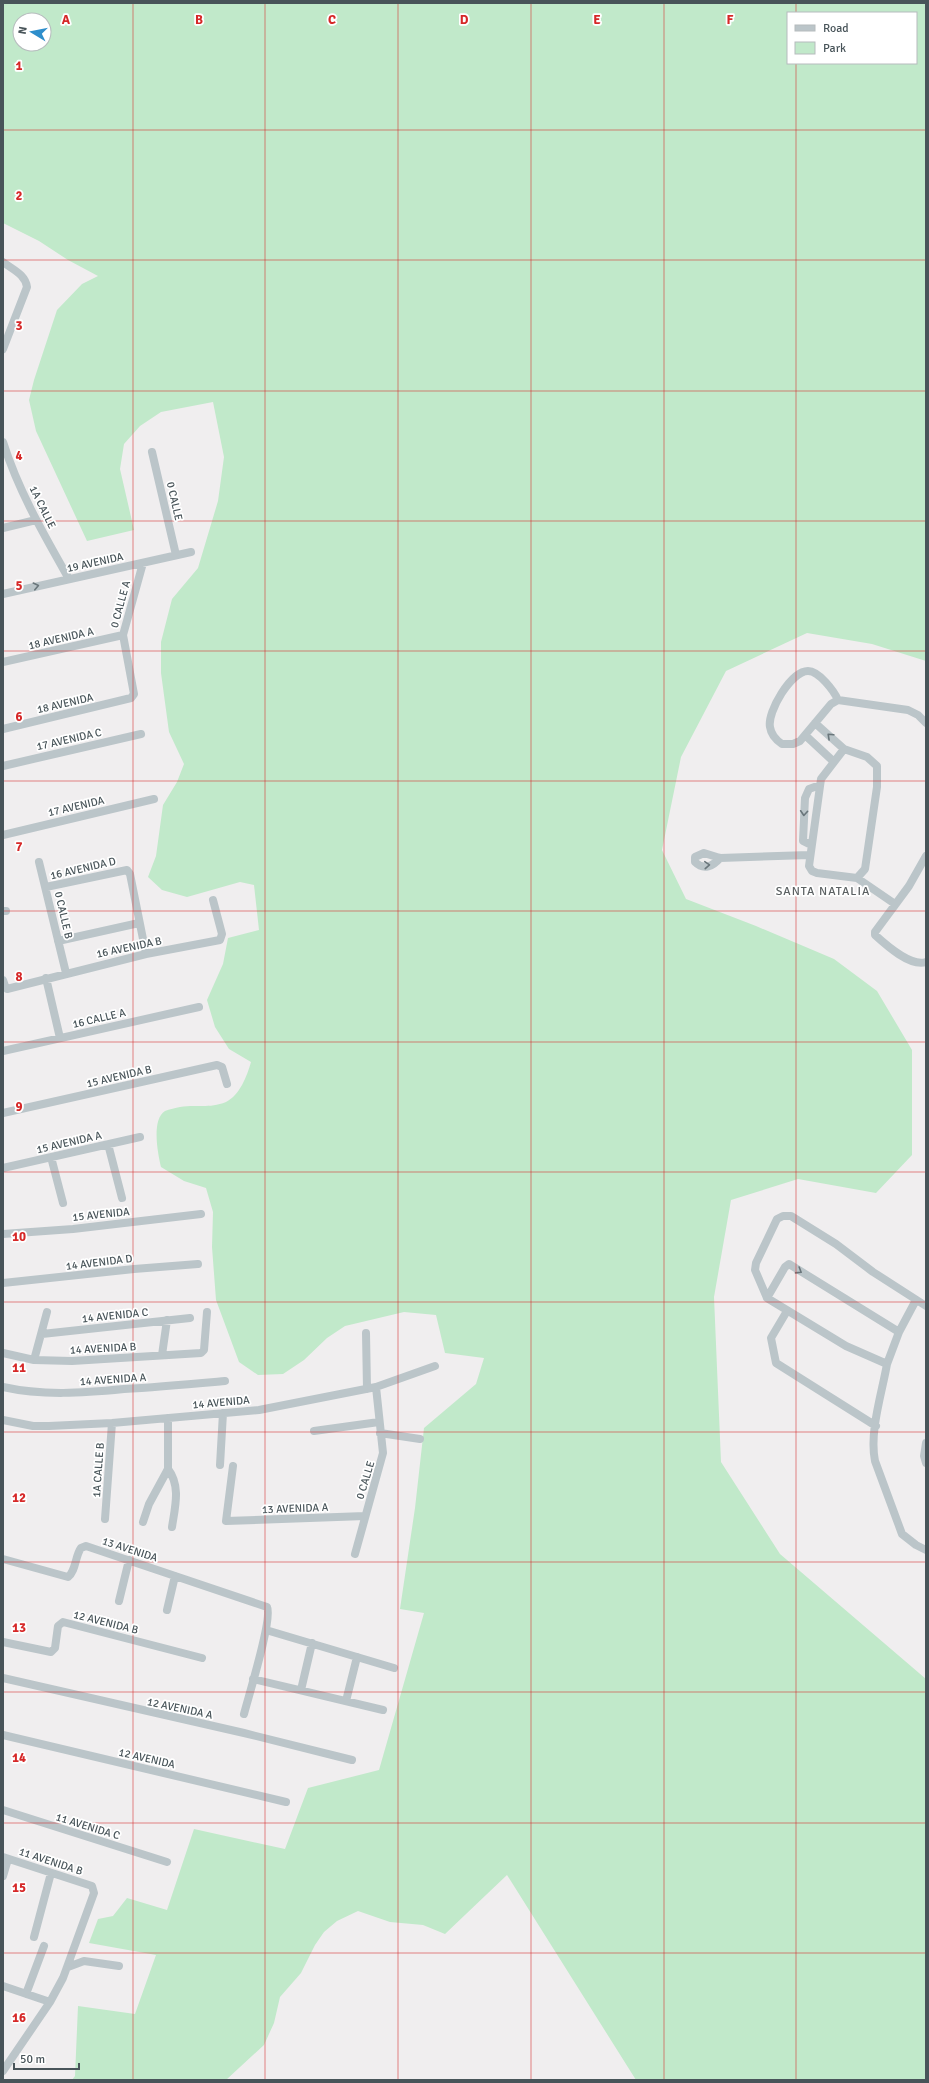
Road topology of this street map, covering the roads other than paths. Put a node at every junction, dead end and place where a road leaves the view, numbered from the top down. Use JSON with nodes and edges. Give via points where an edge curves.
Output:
{"nodes":[{"id":1,"x":5,"y":266,"type":"edge"},
{"id":2,"x":5,"y":336,"type":"edge"},
{"id":3,"x":3,"y":349,"type":"edge"},
{"id":4,"x":3,"y":442,"type":"edge"},
{"id":5,"x":152,"y":452,"type":"dead end"},
{"id":6,"x":6,"y":460,"type":"edge"},
{"id":7,"x":36,"y":520,"type":"junction"},
{"id":8,"x":3,"y":528,"type":"edge"},
{"id":9,"x":191,"y":552,"type":"dead end"},
{"id":10,"x":176,"y":555,"type":"junction"},
{"id":11,"x":143,"y":563,"type":"junction"},
{"id":12,"x":69,"y":579,"type":"junction"},
{"id":13,"x":3,"y":594,"type":"edge"},
{"id":14,"x":123,"y":635,"type":"junction"},
{"id":15,"x":3,"y":662,"type":"edge"},
{"id":16,"x":131,"y":698,"type":"joint"},
{"id":17,"x":838,"y":700,"type":"junction"},
{"id":18,"x":815,"y":723,"type":"junction"},
{"id":19,"x":926,"y":723,"type":"edge"},
{"id":20,"x":3,"y":729,"type":"edge"},
{"id":21,"x":140,"y":734,"type":"dead end"},
{"id":22,"x":805,"y":735,"type":"junction"},
{"id":23,"x":844,"y":749,"type":"junction"},
{"id":24,"x":833,"y":761,"type":"junction"},
{"id":25,"x":3,"y":766,"type":"edge"},
{"id":26,"x":820,"y":785,"type":"junction"},
{"id":27,"x":154,"y":799,"type":"dead end"},
{"id":28,"x":3,"y":835,"type":"edge"},
{"id":29,"x":811,"y":845,"type":"junction"},
{"id":30,"x":809,"y":855,"type":"junction"},
{"id":31,"x":926,"y":856,"type":"edge"},
{"id":32,"x":720,"y":858,"type":"dead end"},
{"id":33,"x":39,"y":862,"type":"dead end"},
{"id":34,"x":857,"y":878,"type":"junction"},
{"id":35,"x":46,"y":887,"type":"junction"},
{"id":36,"x":213,"y":900,"type":"dead end"},
{"id":37,"x":895,"y":904,"type":"junction"},
{"id":38,"x":139,"y":923,"type":"junction"},
{"id":39,"x":58,"y":941,"type":"junction"},
{"id":40,"x":146,"y":954,"type":"junction"},
{"id":41,"x":926,"y":962,"type":"edge"},
{"id":42,"x":66,"y":973,"type":"junction"},
{"id":43,"x":46,"y":978,"type":"junction"},
{"id":44,"x":4,"y":983,"type":"edge"},
{"id":45,"x":199,"y":1007,"type":"dead end"},
{"id":46,"x":60,"y":1038,"type":"junction"},
{"id":47,"x":3,"y":1051,"type":"edge"},
{"id":48,"x":227,"y":1084,"type":"dead end"},
{"id":49,"x":3,"y":1114,"type":"edge"},
{"id":50,"x":140,"y":1137,"type":"dead end"},
{"id":51,"x":108,"y":1144,"type":"junction"},
{"id":52,"x":51,"y":1158,"type":"junction"},
{"id":53,"x":3,"y":1168,"type":"edge"},
{"id":54,"x":122,"y":1198,"type":"dead end"},
{"id":55,"x":63,"y":1203,"type":"dead end"},
{"id":56,"x":201,"y":1214,"type":"dead end"},
{"id":57,"x":3,"y":1234,"type":"edge"},
{"id":58,"x":198,"y":1264,"type":"dead end"},
{"id":59,"x":3,"y":1283,"type":"edge"},
{"id":60,"x":767,"y":1298,"type":"junction"},
{"id":61,"x":916,"y":1300,"type":"junction"},
{"id":62,"x":926,"y":1306,"type":"edge"},
{"id":63,"x":787,"y":1311,"type":"junction"},
{"id":64,"x":47,"y":1312,"type":"dead end"},
{"id":65,"x":207,"y":1312,"type":"dead end"},
{"id":66,"x":190,"y":1318,"type":"dead end"},
{"id":67,"x":167,"y":1320,"type":"junction"},
{"id":68,"x":899,"y":1332,"type":"junction"},
{"id":69,"x":366,"y":1333,"type":"dead end"},
{"id":70,"x":42,"y":1334,"type":"junction"},
{"id":71,"x":3,"y":1353,"type":"edge"},
{"id":72,"x":162,"y":1355,"type":"junction"},
{"id":73,"x":34,"y":1360,"type":"junction"},
{"id":74,"x":887,"y":1364,"type":"junction"},
{"id":75,"x":435,"y":1366,"type":"dead end"},
{"id":76,"x":225,"y":1381,"type":"dead end"},
{"id":77,"x":3,"y":1387,"type":"edge"},
{"id":78,"x":376,"y":1387,"type":"junction"},
{"id":79,"x":367,"y":1389,"type":"junction"},
{"id":80,"x":223,"y":1413,"type":"junction"},
{"id":81,"x":168,"y":1418,"type":"junction"},
{"id":82,"x":3,"y":1420,"type":"edge"},
{"id":83,"x":379,"y":1422,"type":"junction"},
{"id":84,"x":112,"y":1423,"type":"junction"},
{"id":85,"x":876,"y":1426,"type":"junction"},
{"id":86,"x":314,"y":1431,"type":"dead end"},
{"id":87,"x":380,"y":1433,"type":"junction"},
{"id":88,"x":420,"y":1439,"type":"dead end"},
{"id":89,"x":926,"y":1443,"type":"edge"},
{"id":90,"x":926,"y":1463,"type":"edge"},
{"id":91,"x":220,"y":1466,"type":"dead end"},
{"id":92,"x":234,"y":1466,"type":"dead end"},
{"id":93,"x":168,"y":1469,"type":"junction"},
{"id":94,"x":365,"y":1516,"type":"junction"},
{"id":95,"x":105,"y":1519,"type":"dead end"},
{"id":96,"x":143,"y":1522,"type":"dead end"},
{"id":97,"x":172,"y":1527,"type":"dead end"},
{"id":98,"x":926,"y":1550,"type":"edge"},
{"id":99,"x":355,"y":1554,"type":"dead end"},
{"id":100,"x":3,"y":1559,"type":"edge"},
{"id":101,"x":129,"y":1560,"type":"junction"},
{"id":102,"x":175,"y":1576,"type":"junction"},
{"id":103,"x":119,"y":1601,"type":"dead end"},
{"id":104,"x":167,"y":1610,"type":"dead end"},
{"id":105,"x":266,"y":1630,"type":"junction"},
{"id":106,"x":3,"y":1642,"type":"edge"},
{"id":107,"x":312,"y":1643,"type":"junction"},
{"id":108,"x":357,"y":1657,"type":"junction"},
{"id":109,"x":202,"y":1658,"type":"dead end"},
{"id":110,"x":394,"y":1668,"type":"dead end"},
{"id":111,"x":3,"y":1678,"type":"edge"},
{"id":112,"x":253,"y":1679,"type":"junction"},
{"id":113,"x":301,"y":1690,"type":"junction"},
{"id":114,"x":346,"y":1701,"type":"junction"},
{"id":115,"x":382,"y":1710,"type":"dead end"},
{"id":116,"x":244,"y":1714,"type":"dead end"},
{"id":117,"x":3,"y":1735,"type":"edge"},
{"id":118,"x":352,"y":1760,"type":"dead end"},
{"id":119,"x":286,"y":1802,"type":"dead end"},
{"id":120,"x":3,"y":1810,"type":"edge"},
{"id":121,"x":6,"y":1858,"type":"edge"},
{"id":122,"x":167,"y":1862,"type":"dead end"},
{"id":123,"x":51,"y":1874,"type":"junction"},
{"id":124,"x":3,"y":1876,"type":"edge"},
{"id":125,"x":34,"y":1937,"type":"dead end"},
{"id":126,"x":44,"y":1946,"type":"dead end"},
{"id":127,"x":119,"y":1966,"type":"dead end"},
{"id":128,"x":68,"y":1967,"type":"junction"},
{"id":129,"x":3,"y":1986,"type":"edge"},
{"id":130,"x":26,"y":1994,"type":"junction"},
{"id":131,"x":50,"y":2002,"type":"junction"},
{"id":132,"x":3,"y":2071,"type":"edge"}],
"edges":[{"from":1,"to":2,"type":"street","via":[[20,273],[26,280],[27,287],[21,306]]},
{"from":2,"to":3,"type":"street"},
{"from":4,"to":6,"type":"street","name":"1A CALLE"},
{"from":5,"to":10,"type":"street","name":"0 CALLE"},
{"from":6,"to":7,"type":"street","name":"1A CALLE"},
{"from":7,"to":8,"type":"street"},
{"from":7,"to":12,"type":"street","name":"1A CALLE"},
{"from":9,"to":10,"type":"street","name":"19 AVENIDA"},
{"from":10,"to":11,"type":"street","name":"19 AVENIDA"},
{"from":11,"to":12,"type":"street","name":"19 AVENIDA"},
{"from":11,"to":14,"type":"street","name":"0 CALLE A"},
{"from":13,"to":12,"type":"street","name":"19 AVENIDA","one_way":true},
{"from":14,"to":15,"type":"street","name":"18 AVENIDA A"},
{"from":14,"to":16,"type":"street","name":"0 CALLE A","via":[[134,694]]},
{"from":16,"to":20,"type":"street","name":"18 AVENIDA"},
{"from":17,"to":18,"type":"street","via":[[831,704]]},
{"from":17,"to":19,"type":"street","via":[[908,710]]},
{"from":17,"to":22,"type":"street","via":[[829,686],[813,672],[804,672],[793,680],[776,703],[769,726],[774,738],[782,744],[800,741]]},
{"from":18,"to":22,"type":"street"},
{"from":23,"to":18,"type":"street","one_way":true},
{"from":21,"to":25,"type":"street","name":"17 AVENIDA C"},
{"from":22,"to":24,"type":"street"},
{"from":23,"to":24,"type":"street"},
{"from":23,"to":34,"type":"street","via":[[872,760],[877,766],[878,773],[865,869]]},
{"from":24,"to":26,"type":"street"},
{"from":26,"to":29,"type":"street"},
{"from":26,"to":29,"type":"street","one_way":true,"via":[[809,789],[805,798],[803,841]]},
{"from":27,"to":28,"type":"street","name":"17 AVENIDA"},
{"from":29,"to":30,"type":"street"},
{"from":30,"to":32,"type":"street"},
{"from":30,"to":34,"type":"street","via":[[809,866],[812,871]]},
{"from":31,"to":37,"type":"street"},
{"from":33,"to":35,"type":"street","name":"0 CALLE B"},
{"from":34,"to":37,"type":"street"},
{"from":35,"to":38,"type":"street","name":"16 AVENIDA D","via":[[125,870],[130,874]]},
{"from":35,"to":39,"type":"street","name":"0 CALLE B"},
{"from":36,"to":40,"type":"street","name":"16 AVENIDA B","via":[[222,934],[220,940]]},
{"from":37,"to":41,"type":"street","via":[[876,929],[876,935],[899,954],[916,963]]},
{"from":38,"to":39,"type":"street"},
{"from":38,"to":40,"type":"street"},
{"from":39,"to":42,"type":"street","name":"0 CALLE B"},
{"from":40,"to":42,"type":"street","name":"16 AVENIDA B"},
{"from":42,"to":43,"type":"street","name":"16 AVENIDA B"},
{"from":43,"to":44,"type":"street","name":"16 AVENIDA B","via":[[8,989]]},
{"from":43,"to":46,"type":"street"},
{"from":45,"to":46,"type":"street","name":"16 CALLE A"},
{"from":46,"to":47,"type":"street","name":"16 CALLE A"},
{"from":48,"to":49,"type":"street","name":"15 AVENIDA B","via":[[222,1066],[217,1065]]},
{"from":50,"to":51,"type":"street","name":"15 AVENIDA A"},
{"from":51,"to":52,"type":"street","name":"15 AVENIDA A"},
{"from":51,"to":54,"type":"street"},
{"from":52,"to":53,"type":"street","name":"15 AVENIDA A"},
{"from":52,"to":55,"type":"street"},
{"from":56,"to":57,"type":"street","name":"15 AVENIDA","via":[[73,1229]]},
{"from":58,"to":59,"type":"street","name":"14 AVENIDA D"},
{"from":60,"to":61,"type":"street","via":[[755,1270],[766,1239],[777,1219],[791,1216]]},
{"from":60,"to":63,"type":"street"},
{"from":60,"to":68,"type":"street","one_way":true,"via":[[789,1264]]},
{"from":61,"to":62,"type":"street"},
{"from":61,"to":68,"type":"street"},
{"from":63,"to":74,"type":"street","via":[[846,1346]]},
{"from":63,"to":85,"type":"street","via":[[771,1338],[776,1363]]},
{"from":64,"to":70,"type":"street"},
{"from":65,"to":72,"type":"street","name":"14 AVENIDA B","via":[[204,1350],[201,1353]]},
{"from":66,"to":67,"type":"street","name":"14 AVENIDA C"},
{"from":67,"to":70,"type":"street","name":"14 AVENIDA C"},
{"from":67,"to":72,"type":"street"},
{"from":68,"to":74,"type":"street"},
{"from":69,"to":79,"type":"street"},
{"from":70,"to":73,"type":"street"},
{"from":71,"to":73,"type":"street","name":"14 AVENIDA B"},
{"from":72,"to":73,"type":"street","name":"14 AVENIDA B","via":[[72,1361]]},
{"from":74,"to":85,"type":"street"},
{"from":75,"to":78,"type":"street","name":"14 AVENIDA"},
{"from":76,"to":77,"type":"street","name":"14 AVENIDA A","via":[[73,1393],[21,1391]]},
{"from":78,"to":79,"type":"street","name":"14 AVENIDA"},
{"from":78,"to":83,"type":"street","name":"0 CALLE"},
{"from":79,"to":80,"type":"street","name":"14 AVENIDA","via":[[259,1410]]},
{"from":80,"to":81,"type":"street","name":"14 AVENIDA"},
{"from":80,"to":91,"type":"street"},
{"from":81,"to":84,"type":"street","name":"14 AVENIDA"},
{"from":81,"to":93,"type":"street"},
{"from":82,"to":84,"type":"street","name":"14 AVENIDA","via":[[33,1426]]},
{"from":83,"to":86,"type":"street"},
{"from":83,"to":87,"type":"street","name":"0 CALLE"},
{"from":84,"to":95,"type":"street","name":"1A CALLE B"},
{"from":85,"to":98,"type":"street","via":[[873,1451],[875,1461],[902,1534]]},
{"from":87,"to":88,"type":"street"},
{"from":87,"to":94,"type":"street","name":"0 CALLE","via":[[382,1461]]},
{"from":89,"to":90,"type":"street"},
{"from":92,"to":94,"type":"street","name":"13 AVENIDA A","via":[[226,1521]]},
{"from":93,"to":96,"type":"street","via":[[149,1504]]},
{"from":93,"to":97,"type":"street","via":[[176,1482],[177,1493]]},
{"from":94,"to":99,"type":"street","name":"0 CALLE"},
{"from":100,"to":101,"type":"street","name":"13 AVENIDA","via":[[68,1577],[72,1575],[81,1548],[86,1546]]},
{"from":101,"to":102,"type":"street","name":"13 AVENIDA"},
{"from":101,"to":103,"type":"street"},
{"from":102,"to":104,"type":"street"},
{"from":102,"to":105,"type":"street","name":"13 AVENIDA","via":[[267,1607],[269,1611]]},
{"from":105,"to":107,"type":"street"},
{"from":105,"to":112,"type":"street"},
{"from":106,"to":109,"type":"street","name":"12 AVENIDA B","via":[[51,1652],[55,1648],[58,1626],[63,1622]]},
{"from":107,"to":108,"type":"street"},
{"from":107,"to":113,"type":"street"},
{"from":108,"to":110,"type":"street"},
{"from":108,"to":114,"type":"street"},
{"from":111,"to":118,"type":"street","name":"12 AVENIDA A"},
{"from":112,"to":113,"type":"street"},
{"from":112,"to":116,"type":"street"},
{"from":113,"to":114,"type":"street"},
{"from":114,"to":115,"type":"street"},
{"from":117,"to":119,"type":"street","name":"12 AVENIDA"},
{"from":120,"to":122,"type":"street","name":"11 AVENIDA C"},
{"from":121,"to":123,"type":"street","name":"11 AVENIDA B"},
{"from":121,"to":124,"type":"street"},
{"from":123,"to":125,"type":"street"},
{"from":123,"to":128,"type":"street","name":"11 AVENIDA B","via":[[92,1886],[94,1893]]},
{"from":126,"to":130,"type":"street"},
{"from":127,"to":128,"type":"street","via":[[84,1961]]},
{"from":128,"to":131,"type":"street"},
{"from":129,"to":130,"type":"street"},
{"from":130,"to":131,"type":"street"},
{"from":131,"to":132,"type":"street"}]}
